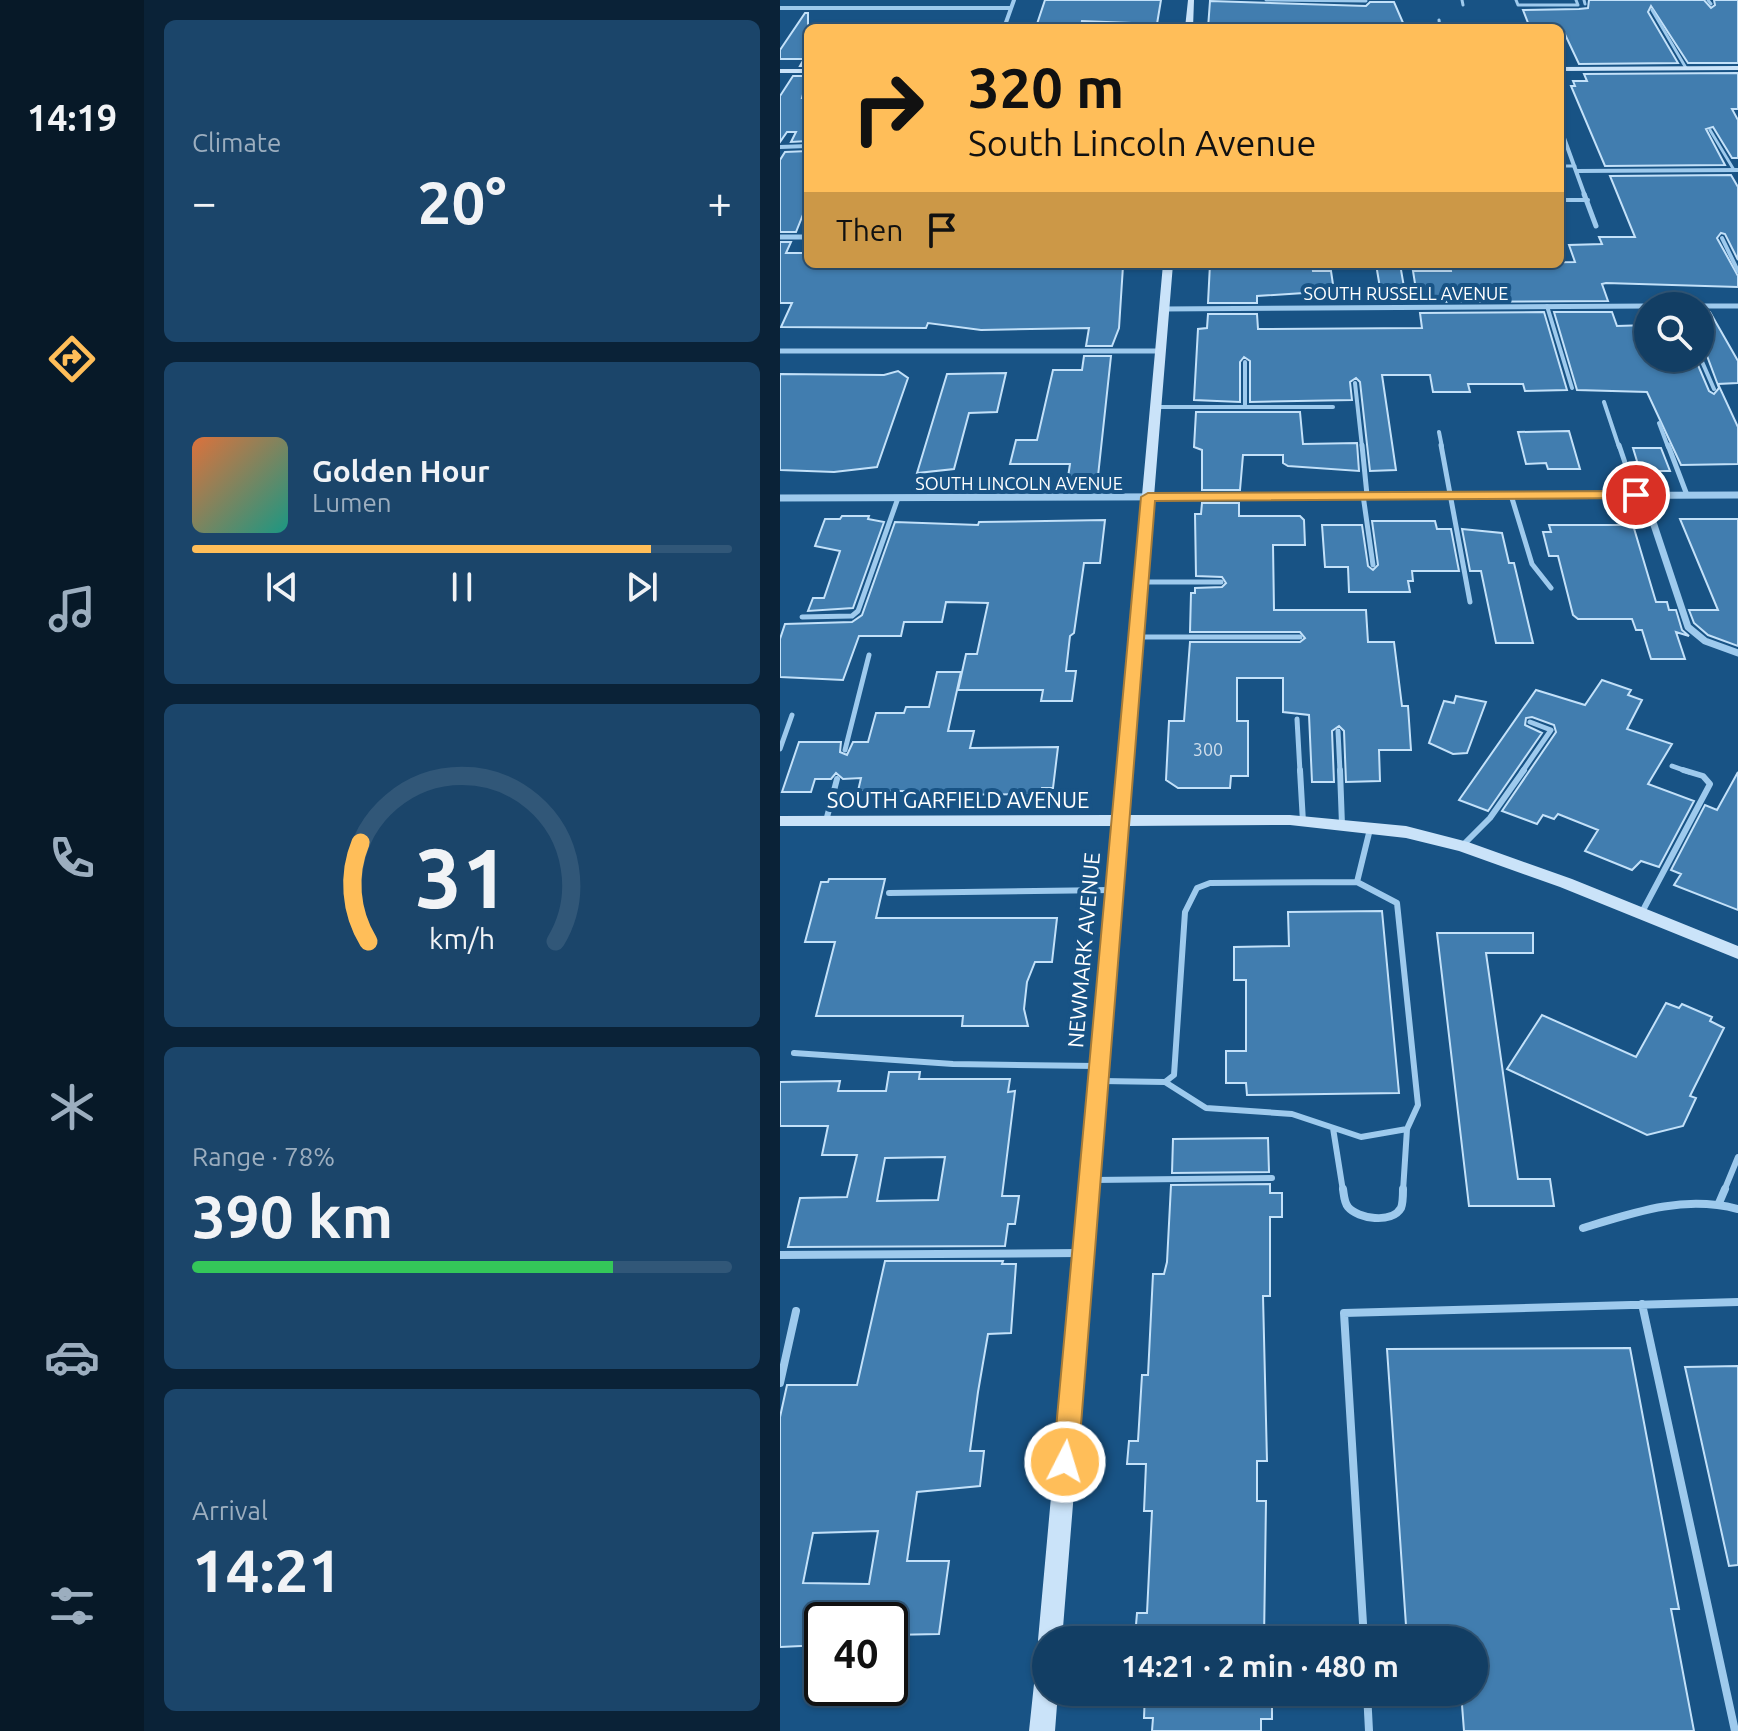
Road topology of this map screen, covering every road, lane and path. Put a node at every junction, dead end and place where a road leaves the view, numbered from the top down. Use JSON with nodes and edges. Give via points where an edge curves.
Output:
{"nodes":[{"id":1,"x":1014,"y":0,"type":"edge"},
{"id":2,"x":1191,"y":0,"type":"edge"},
{"id":3,"x":1266,"y":0,"type":"edge"},
{"id":4,"x":1516,"y":0,"type":"edge"},
{"id":5,"x":1576,"y":0,"type":"edge"},
{"id":6,"x":1366,"y":1,"type":"edge"},
{"id":7,"x":780,"y":8,"type":"edge"},
{"id":8,"x":1011,"y":8,"type":"junction"},
{"id":9,"x":1652,"y":10,"type":"dead end"},
{"id":10,"x":1439,"y":20,"type":"dead end"},
{"id":11,"x":1005,"y":24,"type":"edge"},
{"id":12,"x":1189,"y":24,"type":"edge"},
{"id":13,"x":1440,"y":24,"type":"edge"},
{"id":14,"x":1686,"y":68,"type":"junction"},
{"id":15,"x":1738,"y":68,"type":"edge"},
{"id":16,"x":1564,"y":69,"type":"edge"},
{"id":17,"x":780,"y":71,"type":"edge"},
{"id":18,"x":804,"y":71,"type":"edge"},
{"id":19,"x":1710,"y":130,"type":"dead end"},
{"id":20,"x":1564,"y":139,"type":"edge"},
{"id":21,"x":804,"y":146,"type":"edge"},
{"id":22,"x":780,"y":147,"type":"edge"},
{"id":23,"x":1564,"y":167,"type":"edge"},
{"id":24,"x":1576,"y":169,"type":"junction"},
{"id":25,"x":1736,"y":170,"type":"edge"},
{"id":26,"x":1564,"y":200,"type":"edge"},
{"id":27,"x":1588,"y":200,"type":"junction"},
{"id":28,"x":1596,"y":226,"type":"dead end"},
{"id":29,"x":780,"y":237,"type":"edge"},
{"id":30,"x":804,"y":237,"type":"edge"},
{"id":31,"x":1722,"y":238,"type":"dead end"},
{"id":32,"x":1168,"y":268,"type":"edge"},
{"id":33,"x":1738,"y":271,"type":"edge"},
{"id":34,"x":1547,"y":306,"type":"junction"},
{"id":35,"x":1634,"y":306,"type":"edge"},
{"id":36,"x":1714,"y":306,"type":"edge"},
{"id":37,"x":1738,"y":306,"type":"edge"},
{"id":38,"x":1164,"y":309,"type":"junction"},
{"id":39,"x":780,"y":351,"type":"edge"},
{"id":40,"x":1161,"y":351,"type":"junction"},
{"id":41,"x":1245,"y":362,"type":"dead end"},
{"id":42,"x":1707,"y":372,"type":"edge"},
{"id":43,"x":1355,"y":383,"type":"dead end"},
{"id":44,"x":1572,"y":388,"type":"dead end"},
{"id":45,"x":1714,"y":389,"type":"dead end"},
{"id":46,"x":1604,"y":402,"type":"dead end"},
{"id":47,"x":1156,"y":407,"type":"junction"},
{"id":48,"x":1245,"y":407,"type":"junction"},
{"id":49,"x":1333,"y":407,"type":"dead end"},
{"id":50,"x":1659,"y":423,"type":"dead end"},
{"id":51,"x":1439,"y":432,"type":"dead end"},
{"id":52,"x":1365,"y":495,"type":"junction"},
{"id":53,"x":1451,"y":495,"type":"junction"},
{"id":54,"x":1511,"y":495,"type":"junction"},
{"id":55,"x":1640,"y":495,"type":"junction"},
{"id":56,"x":1687,"y":495,"type":"junction"},
{"id":57,"x":1738,"y":495,"type":"edge"},
{"id":58,"x":1148,"y":497,"type":"junction"},
{"id":59,"x":780,"y":498,"type":"edge"},
{"id":60,"x":898,"y":498,"type":"junction"},
{"id":61,"x":1373,"y":565,"type":"dead end"},
{"id":62,"x":1139,"y":582,"type":"junction"},
{"id":63,"x":1221,"y":582,"type":"dead end"},
{"id":64,"x":1551,"y":588,"type":"dead end"},
{"id":65,"x":1470,"y":602,"type":"dead end"},
{"id":66,"x":802,"y":617,"type":"dead end"},
{"id":67,"x":1135,"y":637,"type":"junction"},
{"id":68,"x":1300,"y":637,"type":"dead end"},
{"id":69,"x":1738,"y":653,"type":"edge"},
{"id":70,"x":869,"y":655,"type":"dead end"},
{"id":71,"x":792,"y":715,"type":"dead end"},
{"id":72,"x":1297,"y":719,"type":"dead end"},
{"id":73,"x":1530,"y":722,"type":"dead end"},
{"id":74,"x":1338,"y":731,"type":"dead end"},
{"id":75,"x":780,"y":749,"type":"edge"},
{"id":76,"x":845,"y":750,"type":"dead end"},
{"id":77,"x":1672,"y":766,"type":"dead end"},
{"id":78,"x":837,"y":779,"type":"dead end"},
{"id":79,"x":1120,"y":820,"type":"junction"},
{"id":80,"x":780,"y":821,"type":"edge"},
{"id":81,"x":826,"y":821,"type":"junction"},
{"id":82,"x":1303,"y":822,"type":"junction"},
{"id":83,"x":1342,"y":825,"type":"junction"},
{"id":84,"x":1370,"y":828,"type":"junction"},
{"id":85,"x":1462,"y":846,"type":"junction"},
{"id":86,"x":1357,"y":882,"type":"junction"},
{"id":87,"x":1114,"y":890,"type":"junction"},
{"id":88,"x":889,"y":893,"type":"dead end"},
{"id":89,"x":1641,"y":914,"type":"junction"},
{"id":90,"x":1738,"y":953,"type":"edge"},
{"id":91,"x":794,"y":1053,"type":"dead end"},
{"id":92,"x":1099,"y":1074,"type":"junction"},
{"id":93,"x":1165,"y":1082,"type":"junction"},
{"id":94,"x":1333,"y":1128,"type":"junction"},
{"id":95,"x":1407,"y":1129,"type":"junction"},
{"id":96,"x":1738,"y":1157,"type":"edge"},
{"id":97,"x":1272,"y":1178,"type":"dead end"},
{"id":98,"x":1089,"y":1180,"type":"junction"},
{"id":99,"x":1719,"y":1203,"type":"junction"},
{"id":100,"x":1738,"y":1209,"type":"edge"},
{"id":101,"x":1583,"y":1228,"type":"dead end"},
{"id":102,"x":1083,"y":1253,"type":"junction"},
{"id":103,"x":780,"y":1255,"type":"edge"},
{"id":104,"x":1738,"y":1302,"type":"edge"},
{"id":105,"x":1642,"y":1304,"type":"junction"},
{"id":106,"x":796,"y":1311,"type":"dead end"},
{"id":107,"x":780,"y":1383,"type":"edge"},
{"id":108,"x":1051,"y":1626,"type":"edge"},
{"id":109,"x":1363,"y":1626,"type":"edge"},
{"id":110,"x":1044,"y":1706,"type":"edge"},
{"id":111,"x":1368,"y":1706,"type":"edge"},
{"id":112,"x":1042,"y":1731,"type":"edge"},
{"id":113,"x":1369,"y":1731,"type":"edge"},
{"id":114,"x":1735,"y":1731,"type":"edge"}],
"edges":[{"from":1,"to":8,"type":"street"},
{"from":2,"to":12,"type":"street"},
{"from":3,"to":6,"type":"lane"},
{"from":4,"to":5,"type":"lane","via":[[1518,5],[1578,5]]},
{"from":7,"to":8,"type":"street"},
{"from":8,"to":11,"type":"street"},
{"from":9,"to":14,"type":"lane"},
{"from":10,"to":13,"type":"lane"},
{"from":14,"to":15,"type":"street"},
{"from":14,"to":16,"type":"street"},
{"from":17,"to":18,"type":"street"},
{"from":19,"to":25,"type":"lane"},
{"from":20,"to":24,"type":"street"},
{"from":21,"to":22,"type":"street"},
{"from":23,"to":24,"type":"lane"},
{"from":24,"to":25,"type":"street"},
{"from":24,"to":27,"type":"street"},
{"from":26,"to":27,"type":"lane"},
{"from":27,"to":28,"type":"street"},
{"from":29,"to":30,"type":"street"},
{"from":31,"to":33,"type":"lane"},
{"from":32,"to":38,"type":"street","name":"NEWMARK AVENUE"},
{"from":34,"to":35,"type":"street","name":"SOUTH RUSSELL AVENUE"},
{"from":34,"to":38,"type":"street","name":"SOUTH RUSSELL AVENUE"},
{"from":34,"to":44,"type":"lane"},
{"from":36,"to":37,"type":"street"},
{"from":38,"to":40,"type":"street","name":"NEWMARK AVENUE"},
{"from":39,"to":40,"type":"street"},
{"from":40,"to":47,"type":"street","name":"NEWMARK AVENUE"},
{"from":41,"to":48,"type":"lane"},
{"from":42,"to":45,"type":"lane"},
{"from":43,"to":52,"type":"lane"},
{"from":46,"to":55,"type":"lane"},
{"from":47,"to":48,"type":"lane"},
{"from":47,"to":58,"type":"street","name":"NEWMARK AVENUE"},
{"from":48,"to":49,"type":"lane"},
{"from":50,"to":56,"type":"lane"},
{"from":51,"to":53,"type":"lane"},
{"from":52,"to":53,"type":"street","name":"SOUTH LINCOLN AVENUE"},
{"from":52,"to":58,"type":"street","name":"SOUTH LINCOLN AVENUE"},
{"from":52,"to":61,"type":"lane"},
{"from":53,"to":54,"type":"street","name":"SOUTH LINCOLN AVENUE"},
{"from":53,"to":65,"type":"lane"},
{"from":54,"to":55,"type":"street","name":"SOUTH LINCOLN AVENUE"},
{"from":54,"to":64,"type":"lane","via":[[1532,564]]},
{"from":55,"to":56,"type":"street","name":"SOUTH LINCOLN AVENUE"},
{"from":55,"to":69,"type":"street","via":[[1688,627],[1705,641]]},
{"from":56,"to":57,"type":"street","name":"SOUTH LINCOLN AVENUE"},
{"from":58,"to":60,"type":"street","name":"SOUTH LINCOLN AVENUE"},
{"from":58,"to":62,"type":"street","name":"NEWMARK AVENUE"},
{"from":59,"to":60,"type":"street","name":"SOUTH LINCOLN AVENUE"},
{"from":60,"to":66,"type":"lane","via":[[858,611],[852,616]]},
{"from":62,"to":63,"type":"lane"},
{"from":62,"to":67,"type":"street","name":"NEWMARK AVENUE"},
{"from":67,"to":68,"type":"lane"},
{"from":67,"to":79,"type":"street","name":"NEWMARK AVENUE"},
{"from":70,"to":76,"type":"lane"},
{"from":71,"to":75,"type":"lane"},
{"from":72,"to":82,"type":"lane"},
{"from":73,"to":85,"type":"lane","via":[[1551,730],[1490,818]]},
{"from":74,"to":83,"type":"lane"},
{"from":77,"to":89,"type":"lane","via":[[1703,776],[1710,784]]},
{"from":78,"to":81,"type":"lane"},
{"from":79,"to":81,"type":"street","name":"SOUTH GARFIELD AVENUE"},
{"from":79,"to":82,"type":"street","name":"SOUTH GARFIELD AVENUE"},
{"from":79,"to":87,"type":"street","name":"NEWMARK AVENUE"},
{"from":80,"to":81,"type":"street","name":"SOUTH GARFIELD AVENUE"},
{"from":82,"to":83,"type":"street","name":"SOUTH GARFIELD AVENUE"},
{"from":83,"to":84,"type":"street","name":"SOUTH GARFIELD AVENUE"},
{"from":84,"to":85,"type":"street","name":"SOUTH GARFIELD AVENUE"},
{"from":84,"to":86,"type":"lane"},
{"from":85,"to":89,"type":"street","name":"SOUTH GARFIELD AVENUE"},
{"from":86,"to":93,"type":"lane","via":[[1210,883],[1197,888],[1185,912],[1174,1075]]},
{"from":86,"to":95,"type":"lane","via":[[1397,903],[1418,1105]]},
{"from":87,"to":88,"type":"lane"},
{"from":87,"to":92,"type":"street","name":"NEWMARK AVENUE"},
{"from":89,"to":90,"type":"street","name":"SOUTH GARFIELD AVENUE"},
{"from":91,"to":92,"type":"lane"},
{"from":92,"to":93,"type":"lane"},
{"from":92,"to":98,"type":"street","name":"NEWMARK AVENUE"},
{"from":93,"to":94,"type":"lane","via":[[1206,1108],[1292,1114]]},
{"from":94,"to":95,"type":"lane","via":[[1361,1137]]},
{"from":94,"to":95,"type":"lane","via":[[1345,1204],[1353,1214],[1371,1218],[1396,1213],[1402,1206]]},
{"from":96,"to":99,"type":"lane"},
{"from":97,"to":98,"type":"lane"},
{"from":98,"to":102,"type":"street","name":"NEWMARK AVENUE"},
{"from":99,"to":100,"type":"lane"},
{"from":99,"to":101,"type":"lane","via":[[1670,1202]]},
{"from":102,"to":103,"type":"lane"},
{"from":102,"to":108,"type":"street","name":"NEWMARK AVENUE"},
{"from":104,"to":105,"type":"lane"},
{"from":105,"to":109,"type":"lane","via":[[1344,1313]]},
{"from":105,"to":114,"type":"lane"},
{"from":106,"to":107,"type":"lane"},
{"from":110,"to":112,"type":"street"},
{"from":111,"to":113,"type":"lane"}]}
